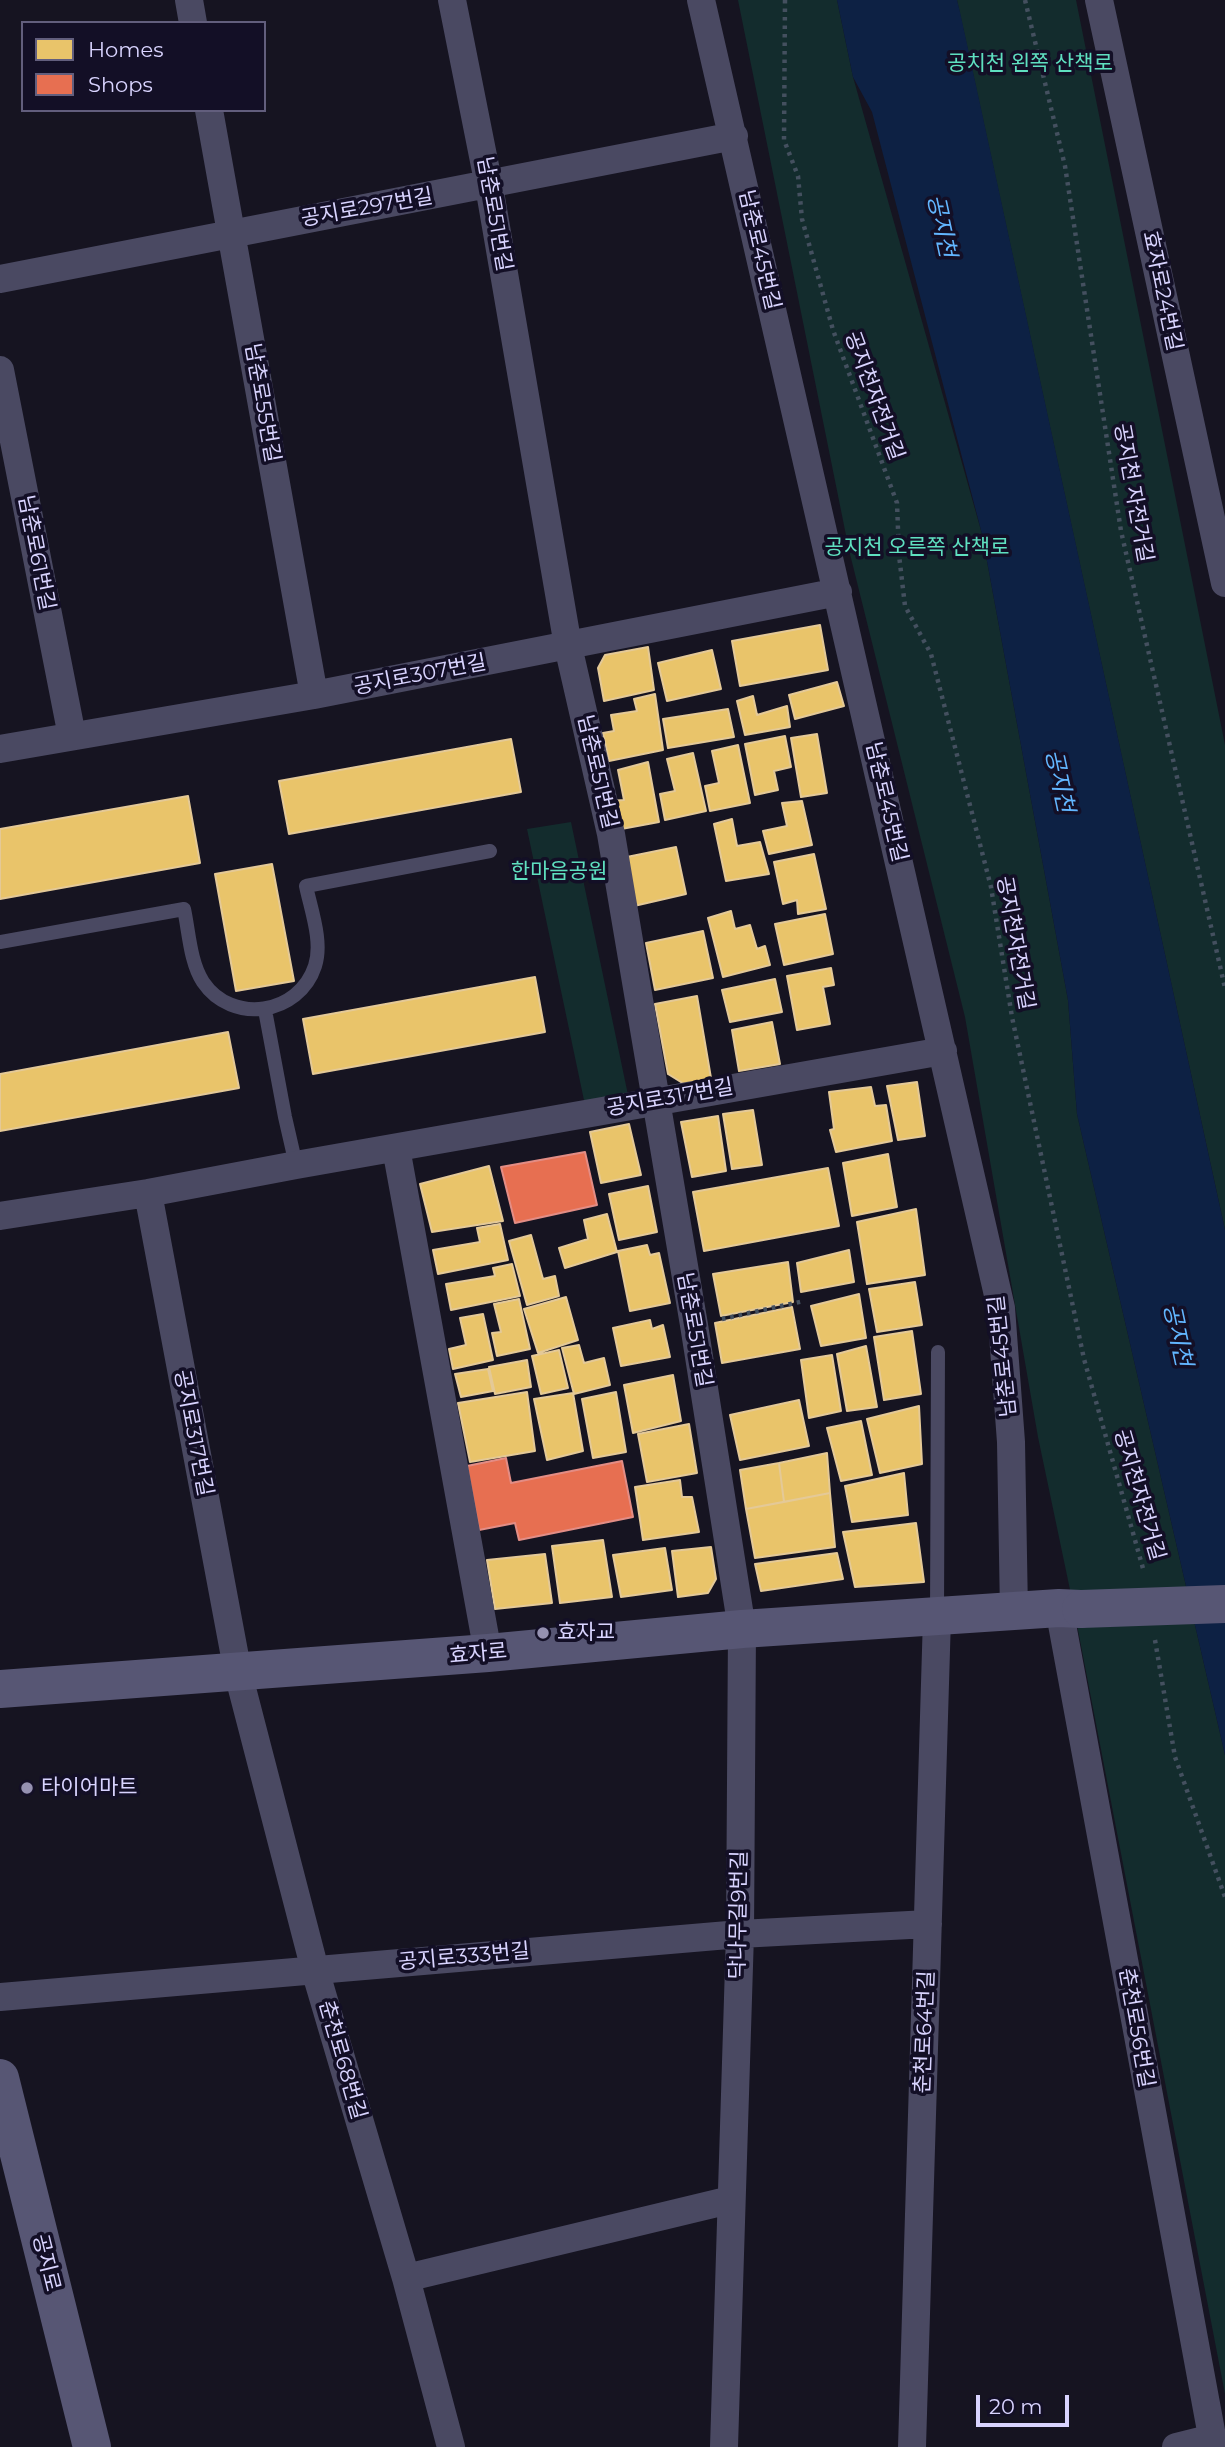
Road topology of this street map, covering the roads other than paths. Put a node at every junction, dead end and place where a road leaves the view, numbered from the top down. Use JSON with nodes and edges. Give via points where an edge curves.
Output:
{"nodes":[{"id":1,"x":189,"y":0,"type":"edge"},
{"id":2,"x":452,"y":0,"type":"edge"},
{"id":3,"x":701,"y":0,"type":"edge"},
{"id":4,"x":1099,"y":0,"type":"edge"},
{"id":5,"x":193,"y":21,"type":"edge"},
{"id":6,"x":209,"y":112,"type":"edge"},
{"id":7,"x":733,"y":136,"type":"junction"},
{"id":8,"x":489,"y":186,"type":"junction"},
{"id":9,"x":231,"y":233,"type":"junction"},
{"id":10,"x":0,"y":279,"type":"edge"},
{"id":11,"x":0,"y":370,"type":"edge"},
{"id":12,"x":1220,"y":533,"type":"edge"},
{"id":13,"x":1225,"y":583,"type":"edge"},
{"id":14,"x":838,"y":592,"type":"junction"},
{"id":15,"x":568,"y":646,"type":"junction"},
{"id":16,"x":314,"y":695,"type":"junction"},
{"id":17,"x":72,"y":736,"type":"junction"},
{"id":18,"x":0,"y":749,"type":"edge"},
{"id":19,"x":490,"y":851,"type":"dead end"},
{"id":20,"x":0,"y":942,"type":"edge"},
{"id":21,"x":265,"y":1010,"type":"junction"},
{"id":22,"x":943,"y":1051,"type":"junction"},
{"id":23,"x":654,"y":1101,"type":"junction"},
{"id":24,"x":396,"y":1148,"type":"junction"},
{"id":25,"x":296,"y":1165,"type":"junction"},
{"id":26,"x":148,"y":1194,"type":"junction"},
{"id":27,"x":0,"y":1216,"type":"edge"},
{"id":28,"x":937,"y":1352,"type":"dead end"},
{"id":29,"x":1225,"y":1604,"type":"edge"},
{"id":30,"x":1070,"y":1609,"type":"junction"},
{"id":31,"x":1014,"y":1612,"type":"junction"},
{"id":32,"x":937,"y":1617,"type":"junction"},
{"id":33,"x":742,"y":1629,"type":"junction"},
{"id":34,"x":488,"y":1653,"type":"junction"},
{"id":35,"x":238,"y":1673,"type":"junction"},
{"id":36,"x":0,"y":1689,"type":"edge"},
{"id":37,"x":928,"y":1924,"type":"junction"},
{"id":38,"x":740,"y":1934,"type":"junction"},
{"id":39,"x":315,"y":1970,"type":"junction"},
{"id":40,"x":0,"y":1997,"type":"edge"},
{"id":41,"x":1,"y":2091,"type":"edge"},
{"id":42,"x":730,"y":2200,"type":"junction"},
{"id":43,"x":406,"y":2278,"type":"junction"},
{"id":44,"x":1213,"y":2443,"type":"edge"},
{"id":45,"x":92,"y":2447,"type":"edge"},
{"id":46,"x":451,"y":2447,"type":"edge"},
{"id":47,"x":724,"y":2447,"type":"edge"},
{"id":48,"x":912,"y":2447,"type":"edge"},
{"id":49,"x":1177,"y":2447,"type":"edge"}],
"edges":[{"from":1,"to":5,"type":"street"},
{"from":2,"to":8,"type":"street","name":"남춘로51번길"},
{"from":3,"to":7,"type":"street","name":"남춘로45번길"},
{"from":4,"to":12,"type":"street","name":"효자로24번길"},
{"from":6,"to":9,"type":"street","name":"남춘로55번길"},
{"from":7,"to":8,"type":"street","name":"공지로297번길"},
{"from":7,"to":14,"type":"street","name":"남춘로45번길"},
{"from":8,"to":9,"type":"street","name":"공지로297번길"},
{"from":8,"to":15,"type":"street","name":"남춘로51번길"},
{"from":9,"to":10,"type":"street","name":"공지로297번길"},
{"from":9,"to":16,"type":"street","name":"남춘로55번길"},
{"from":11,"to":17,"type":"street","name":"남춘로61번길"},
{"from":12,"to":13,"type":"street","name":"효자로24번길"},
{"from":14,"to":15,"type":"street","name":"공지로307번길"},
{"from":14,"to":22,"type":"street","name":"남춘로45번길"},
{"from":15,"to":16,"type":"street","name":"공지로307번길"},
{"from":15,"to":23,"type":"street","name":"남춘로51번길","via":[[611,834]]},
{"from":16,"to":17,"type":"street","name":"공지로307번길"},
{"from":17,"to":18,"type":"street","name":"공지로307번길"},
{"from":19,"to":21,"type":"lane","via":[[306,886],[318,944],[316,965],[293,998]]},
{"from":20,"to":21,"type":"lane","via":[[184,909],[203,981],[216,997],[234,1007]]},
{"from":21,"to":25,"type":"lane"},
{"from":22,"to":23,"type":"street","name":"공지로317번길"},
{"from":22,"to":31,"type":"street","name":"남춘로45번길","via":[[1001,1308],[1011,1442]]},
{"from":23,"to":24,"type":"street","name":"공지로317번길"},
{"from":23,"to":33,"type":"street","name":"남춘로51번길"},
{"from":24,"to":25,"type":"street","name":"공지로317번길"},
{"from":24,"to":34,"type":"street"},
{"from":25,"to":26,"type":"street","name":"공지로317번길"},
{"from":26,"to":27,"type":"street","name":"공지로317번길"},
{"from":26,"to":35,"type":"street","name":"공지로317번길"},
{"from":28,"to":32,"type":"lane"},
{"from":29,"to":30,"type":"street","name":"효자로","bridge":true},
{"from":30,"to":31,"type":"street","name":"효자로"},
{"from":30,"to":44,"type":"street","name":"춘천로56번길"},
{"from":31,"to":32,"type":"street","name":"효자로"},
{"from":32,"to":33,"type":"street","name":"효자로"},
{"from":32,"to":37,"type":"street","name":"춘천로64번길"},
{"from":33,"to":34,"type":"street","name":"효자로"},
{"from":33,"to":38,"type":"street","name":"닥나무길9번길"},
{"from":34,"to":35,"type":"street","name":"효자로"},
{"from":35,"to":36,"type":"street","name":"효자로"},
{"from":35,"to":39,"type":"street","name":"춘천로68번길"},
{"from":37,"to":38,"type":"street","name":"공지로333번길"},
{"from":37,"to":48,"type":"street","name":"춘천로64번길"},
{"from":38,"to":39,"type":"street","name":"공지로333번길"},
{"from":38,"to":42,"type":"street","name":"닥나무길9번길"},
{"from":39,"to":40,"type":"street","name":"공지로333번길"},
{"from":39,"to":43,"type":"street","name":"춘천로68번길"},
{"from":41,"to":45,"type":"street","name":"공지로"},
{"from":42,"to":43,"type":"street"},
{"from":42,"to":47,"type":"street","name":"닥나무길9번길"},
{"from":43,"to":46,"type":"street","name":"춘천로68번길"},
{"from":44,"to":49,"type":"street"}]}
